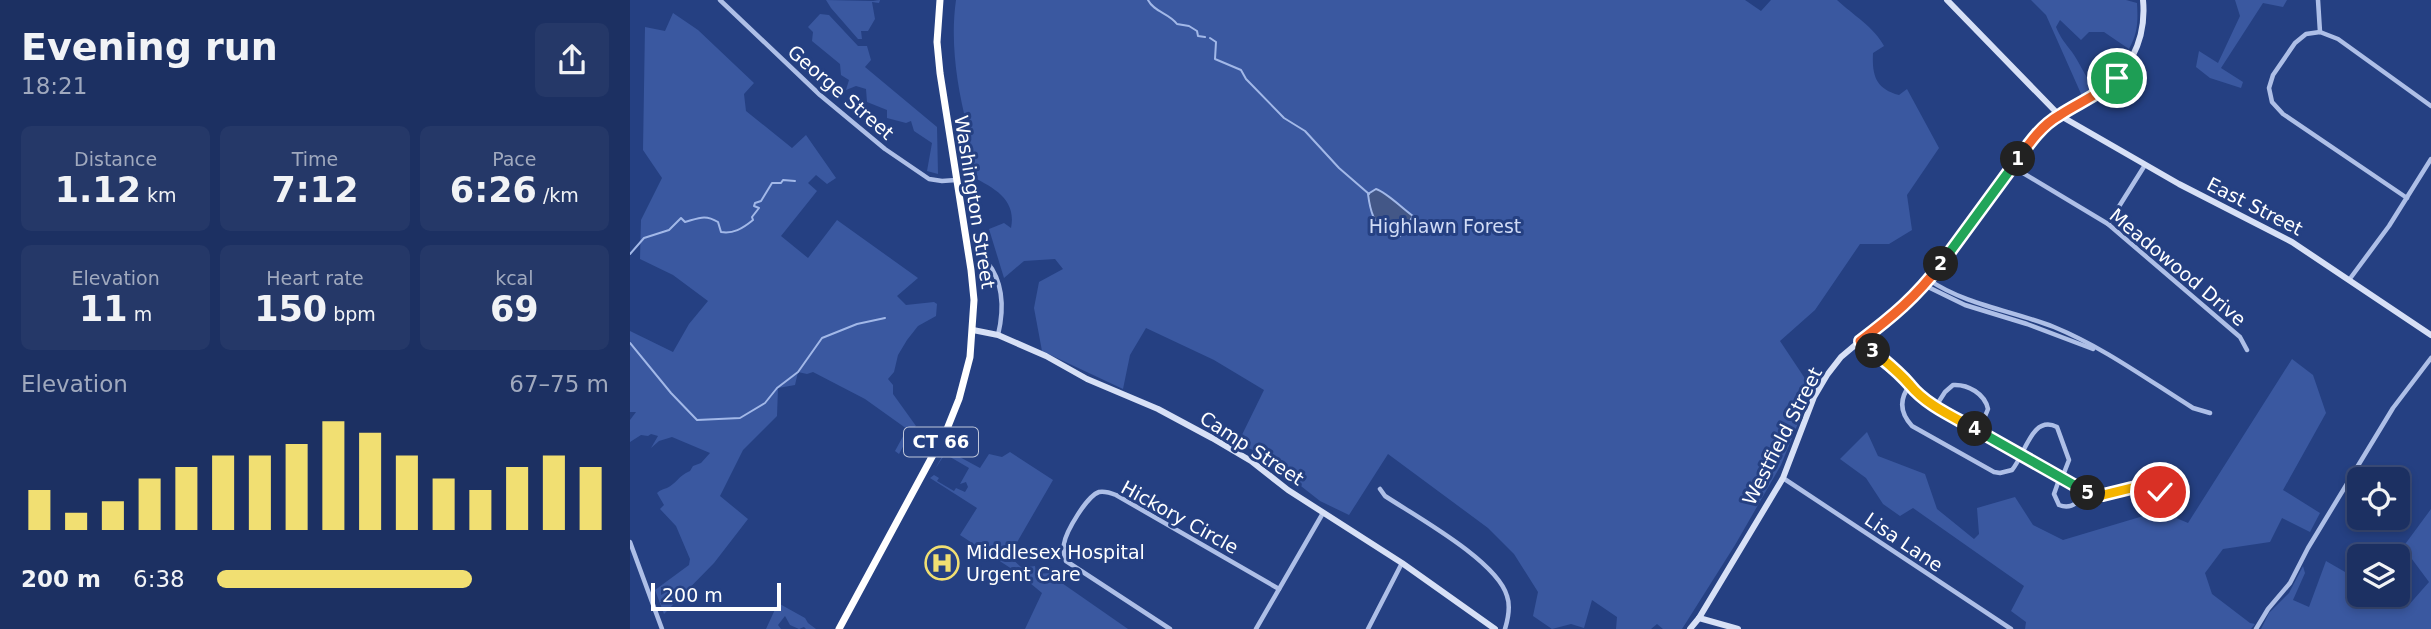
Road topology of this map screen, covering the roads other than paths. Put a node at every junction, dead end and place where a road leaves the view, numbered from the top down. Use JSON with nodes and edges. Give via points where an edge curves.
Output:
{"nodes":[{"id":1,"x":720,"y":0,"type":"edge"},
{"id":2,"x":940,"y":0,"type":"edge"},
{"id":3,"x":1947,"y":0,"type":"edge"},
{"id":4,"x":2143,"y":0,"type":"edge"},
{"id":5,"x":2318,"y":0,"type":"edge"},
{"id":6,"x":2320,"y":32,"type":"junction"},
{"id":7,"x":2431,"y":106,"type":"edge"},
{"id":8,"x":2059,"y":115,"type":"junction"},
{"id":9,"x":2431,"y":159,"type":"edge"},
{"id":10,"x":2145,"y":165,"type":"junction"},
{"id":11,"x":2013,"y":167,"type":"junction"},
{"id":12,"x":957,"y":179,"type":"junction"},
{"id":13,"x":2407,"y":198,"type":"junction"},
{"id":14,"x":2108,"y":224,"type":"junction"},
{"id":15,"x":987,"y":262,"type":"dead end"},
{"id":16,"x":2349,"y":280,"type":"junction"},
{"id":17,"x":1927,"y":283,"type":"junction"},
{"id":18,"x":974,"y":330,"type":"junction"},
{"id":19,"x":998,"y":335,"type":"junction"},
{"id":20,"x":2431,"y":335,"type":"edge"},
{"id":21,"x":1857,"y":343,"type":"junction"},
{"id":22,"x":2247,"y":350,"type":"dead end"},
{"id":23,"x":2431,"y":358,"type":"edge"},
{"id":24,"x":1910,"y":385,"type":"junction"},
{"id":25,"x":1936,"y":406,"type":"junction"},
{"id":26,"x":2210,"y":413,"type":"dead end"},
{"id":27,"x":1979,"y":431,"type":"junction"},
{"id":28,"x":2022,"y":456,"type":"junction"},
{"id":29,"x":1783,"y":478,"type":"junction"},
{"id":30,"x":2061,"y":478,"type":"junction"},
{"id":31,"x":2152,"y":483,"type":"junction"},
{"id":32,"x":1380,"y":489,"type":"dead end"},
{"id":33,"x":2084,"y":491,"type":"junction"},
{"id":34,"x":1323,"y":513,"type":"junction"},
{"id":35,"x":630,"y":542,"type":"edge"},
{"id":36,"x":1402,"y":563,"type":"junction"},
{"id":37,"x":1279,"y":589,"type":"junction"},
{"id":38,"x":1699,"y":618,"type":"junction"},
{"id":39,"x":662,"y":629,"type":"edge"},
{"id":40,"x":839,"y":629,"type":"edge"},
{"id":41,"x":1170,"y":629,"type":"edge"},
{"id":42,"x":1256,"y":629,"type":"edge"},
{"id":43,"x":1368,"y":629,"type":"edge"},
{"id":44,"x":1495,"y":629,"type":"edge"},
{"id":45,"x":1505,"y":629,"type":"edge"},
{"id":46,"x":1690,"y":629,"type":"edge"},
{"id":47,"x":1738,"y":629,"type":"edge"},
{"id":48,"x":2011,"y":629,"type":"edge"},
{"id":49,"x":2256,"y":629,"type":"edge"}],
"edges":[{"from":1,"to":12,"type":"street","name":"George Street","via":[[820,95],[897,158],[929,179]]},
{"from":2,"to":12,"type":"highway","name":"Washington Street","number":"CT 66","via":[[938,58]]},
{"from":3,"to":8,"type":"main road","name":"East Street"},
{"from":4,"to":8,"type":"main road","name":"Westfield Street","via":[[2142,35],[2127,66],[2103,91]]},
{"from":5,"to":6,"type":"street"},
{"from":6,"to":7,"type":"street","via":[[2338,39]]},
{"from":6,"to":13,"type":"street","via":[[2305,34],[2295,43],[2273,75],[2269,88],[2272,102]]},
{"from":8,"to":10,"type":"main road","name":"East Street"},
{"from":8,"to":11,"type":"main road","name":"Westfield Street","via":[[2031,141]]},
{"from":9,"to":13,"type":"street"},
{"from":10,"to":14,"type":"street"},
{"from":10,"to":16,"type":"main road","name":"East Street","via":[[2292,242]]},
{"from":11,"to":14,"type":"street","name":"Meadowood Drive"},
{"from":11,"to":17,"type":"main road","name":"Westfield Street"},
{"from":12,"to":18,"type":"highway","name":"Washington Street","number":"CT 66","via":[[973,286]]},
{"from":13,"to":16,"type":"street"},
{"from":14,"to":22,"type":"street","name":"Meadowood Drive","via":[[2240,337]]},
{"from":15,"to":19,"type":"street","name":"Washington Street","via":[[1001,293]]},
{"from":16,"to":20,"type":"main road","name":"East Street"},
{"from":17,"to":21,"type":"main road","name":"Westfield Street","via":[[1900,311]]},
{"from":17,"to":26,"type":"street","via":[[1966,302],[2075,336],[2193,408]]},
{"from":18,"to":19,"type":"main road","name":"Camp Street"},
{"from":18,"to":40,"type":"highway","name":"Washington Street","number":"CT 66","via":[[966,375],[947,429]]},
{"from":19,"to":34,"type":"main road","name":"Camp Street","via":[[1178,419],[1251,461]]},
{"from":21,"to":24,"type":"street"},
{"from":21,"to":29,"type":"main road","name":"Westfield Street","via":[[1827,375],[1814,397]]},
{"from":23,"to":49,"type":"street","via":[[2388,417],[2290,583]]},
{"from":24,"to":25,"type":"street"},
{"from":24,"to":28,"type":"street","via":[[1902,400],[1903,414],[1919,431],[1994,472],[2012,470]]},
{"from":25,"to":27,"type":"street"},
{"from":25,"to":27,"type":"street","via":[[1953,385],[1979,394],[1988,409]]},
{"from":27,"to":28,"type":"street"},
{"from":28,"to":30,"type":"street"},
{"from":28,"to":30,"type":"street","via":[[2036,428],[2043,424],[2057,427],[2069,460]]},
{"from":29,"to":38,"type":"main road","name":"Westfield Street"},
{"from":29,"to":48,"type":"street","name":"Lisa Lane"},
{"from":30,"to":33,"type":"street"},
{"from":30,"to":33,"type":"street","via":[[2054,494],[2059,505],[2066,508],[2077,503]]},
{"from":31,"to":31,"type":"street","via":[[2157,490],[2168,492],[2177,484],[2177,476],[2164,468],[2156,471]]},
{"from":31,"to":33,"type":"street","via":[[2103,495]]},
{"from":32,"to":45,"type":"street","via":[[1491,570],[1507,595]]},
{"from":34,"to":36,"type":"main road","name":"Camp Street"},
{"from":34,"to":37,"type":"street"},
{"from":35,"to":39,"type":"street"},
{"from":36,"to":43,"type":"street"},
{"from":36,"to":44,"type":"main road","name":"Camp Street"},
{"from":37,"to":41,"type":"street","name":"Hickory Circle","via":[[1116,495],[1098,493],[1084,505],[1065,539],[1066,561]]},
{"from":37,"to":42,"type":"street"},
{"from":38,"to":46,"type":"main road","name":"Westfield Street"},
{"from":38,"to":47,"type":"main road"}]}
